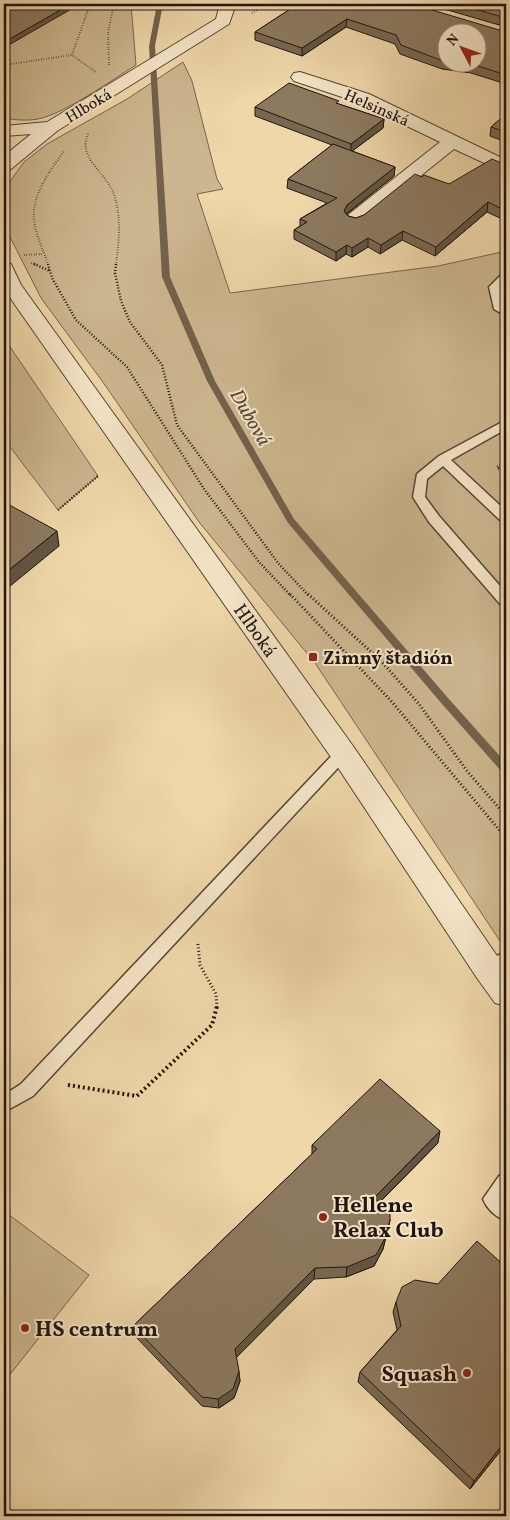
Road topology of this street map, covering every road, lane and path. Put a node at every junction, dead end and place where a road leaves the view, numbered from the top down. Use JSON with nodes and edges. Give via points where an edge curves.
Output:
{"nodes":[{"id":1,"x":90,"y":4,"type":"edge"},
{"id":2,"x":114,"y":4,"type":"edge"},
{"id":3,"x":234,"y":7,"type":"edge"},
{"id":4,"x":72,"y":55,"type":"junction"},
{"id":5,"x":4,"y":65,"type":"edge"},
{"id":6,"x":300,"y":77,"type":"dead end"},
{"id":7,"x":117,"y":84,"type":"junction"},
{"id":8,"x":50,"y":128,"type":"junction"},
{"id":9,"x":4,"y":131,"type":"edge"},
{"id":10,"x":88,"y":133,"type":"dead end"},
{"id":11,"x":452,"y":142,"type":"junction"},
{"id":12,"x":64,"y":150,"type":"dead end"},
{"id":13,"x":5,"y":158,"type":"edge"},
{"id":14,"x":506,"y":167,"type":"edge"},
{"id":15,"x":355,"y":219,"type":"edge"},
{"id":16,"x":10,"y":262,"type":"edge"},
{"id":17,"x":50,"y":271,"type":"junction"},
{"id":18,"x":506,"y":276,"type":"edge"},
{"id":19,"x":506,"y":313,"type":"edge"},
{"id":20,"x":506,"y":424,"type":"edge"},
{"id":21,"x":443,"y":459,"type":"junction"},
{"id":22,"x":506,"y":462,"type":"edge"},
{"id":23,"x":506,"y":475,"type":"edge"},
{"id":24,"x":98,"y":476,"type":"dead end"},
{"id":25,"x":58,"y":510,"type":"dead end"},
{"id":26,"x":506,"y":518,"type":"edge"},
{"id":27,"x":506,"y":602,"type":"edge"},
{"id":28,"x":344,"y":753,"type":"junction"},
{"id":29,"x":506,"y":816,"type":"edge"},
{"id":30,"x":506,"y":838,"type":"edge"},
{"id":31,"x":195,"y":911,"type":"junction"},
{"id":32,"x":497,"y":964,"type":"edge"},
{"id":33,"x":506,"y":993,"type":"edge"},
{"id":34,"x":37,"y":1079,"type":"junction"},
{"id":35,"x":4,"y":1104,"type":"edge"},
{"id":36,"x":506,"y":1182,"type":"edge"},
{"id":37,"x":506,"y":1212,"type":"edge"}],
"edges":[{"from":1,"to":4,"type":"path"},
{"from":2,"to":7,"type":"path","via":[[108,32]]},
{"from":3,"to":7,"type":"street","name":"Hlboká","via":[[223,21]]},
{"from":4,"to":5,"type":"path"},
{"from":4,"to":7,"type":"path"},
{"from":6,"to":11,"type":"street","name":"Helsinská","via":[[363,98]]},
{"from":7,"to":8,"type":"street","name":"Hlboká"},
{"from":8,"to":9,"type":"street","name":"Hlboká"},
{"from":8,"to":13,"type":"street","name":"Hlboká"},
{"from":10,"to":29,"type":"path","via":[[84,142],[86,153],[112,189],[119,210],[115,273],[121,301],[130,322],[162,365],[177,424],[278,563],[309,596],[381,661],[419,704]]},
{"from":11,"to":14,"type":"street","name":"Helsinská"},
{"from":11,"to":15,"type":"street"},
{"from":12,"to":17,"type":"path","via":[[37,197],[34,220]]},
{"from":16,"to":17,"type":"path"},
{"from":16,"to":28,"type":"street","name":"Hlboká","via":[[11,285]]},
{"from":17,"to":30,"type":"path","via":[[76,320],[127,367],[204,489],[259,562],[392,702]]},
{"from":18,"to":19,"type":"lane","via":[[495,287],[500,309]]},
{"from":20,"to":21,"type":"lane"},
{"from":21,"to":26,"type":"lane"},
{"from":21,"to":27,"type":"lane","via":[[421,477],[419,497]]},
{"from":22,"to":23,"type":"path","via":[[498,467]]},
{"from":24,"to":25,"type":"path"},
{"from":28,"to":31,"type":"lane"},
{"from":28,"to":32,"type":"street","name":"Hlboká"},
{"from":31,"to":34,"type":"lane"},
{"from":31,"to":34,"type":"path","via":[[200,965],[216,994],[212,1024],[137,1096]]},
{"from":32,"to":33,"type":"street","name":"Hlboká"},
{"from":34,"to":35,"type":"lane","via":[[27,1090]]},
{"from":36,"to":37,"type":"lane","via":[[492,1200]]}]}
